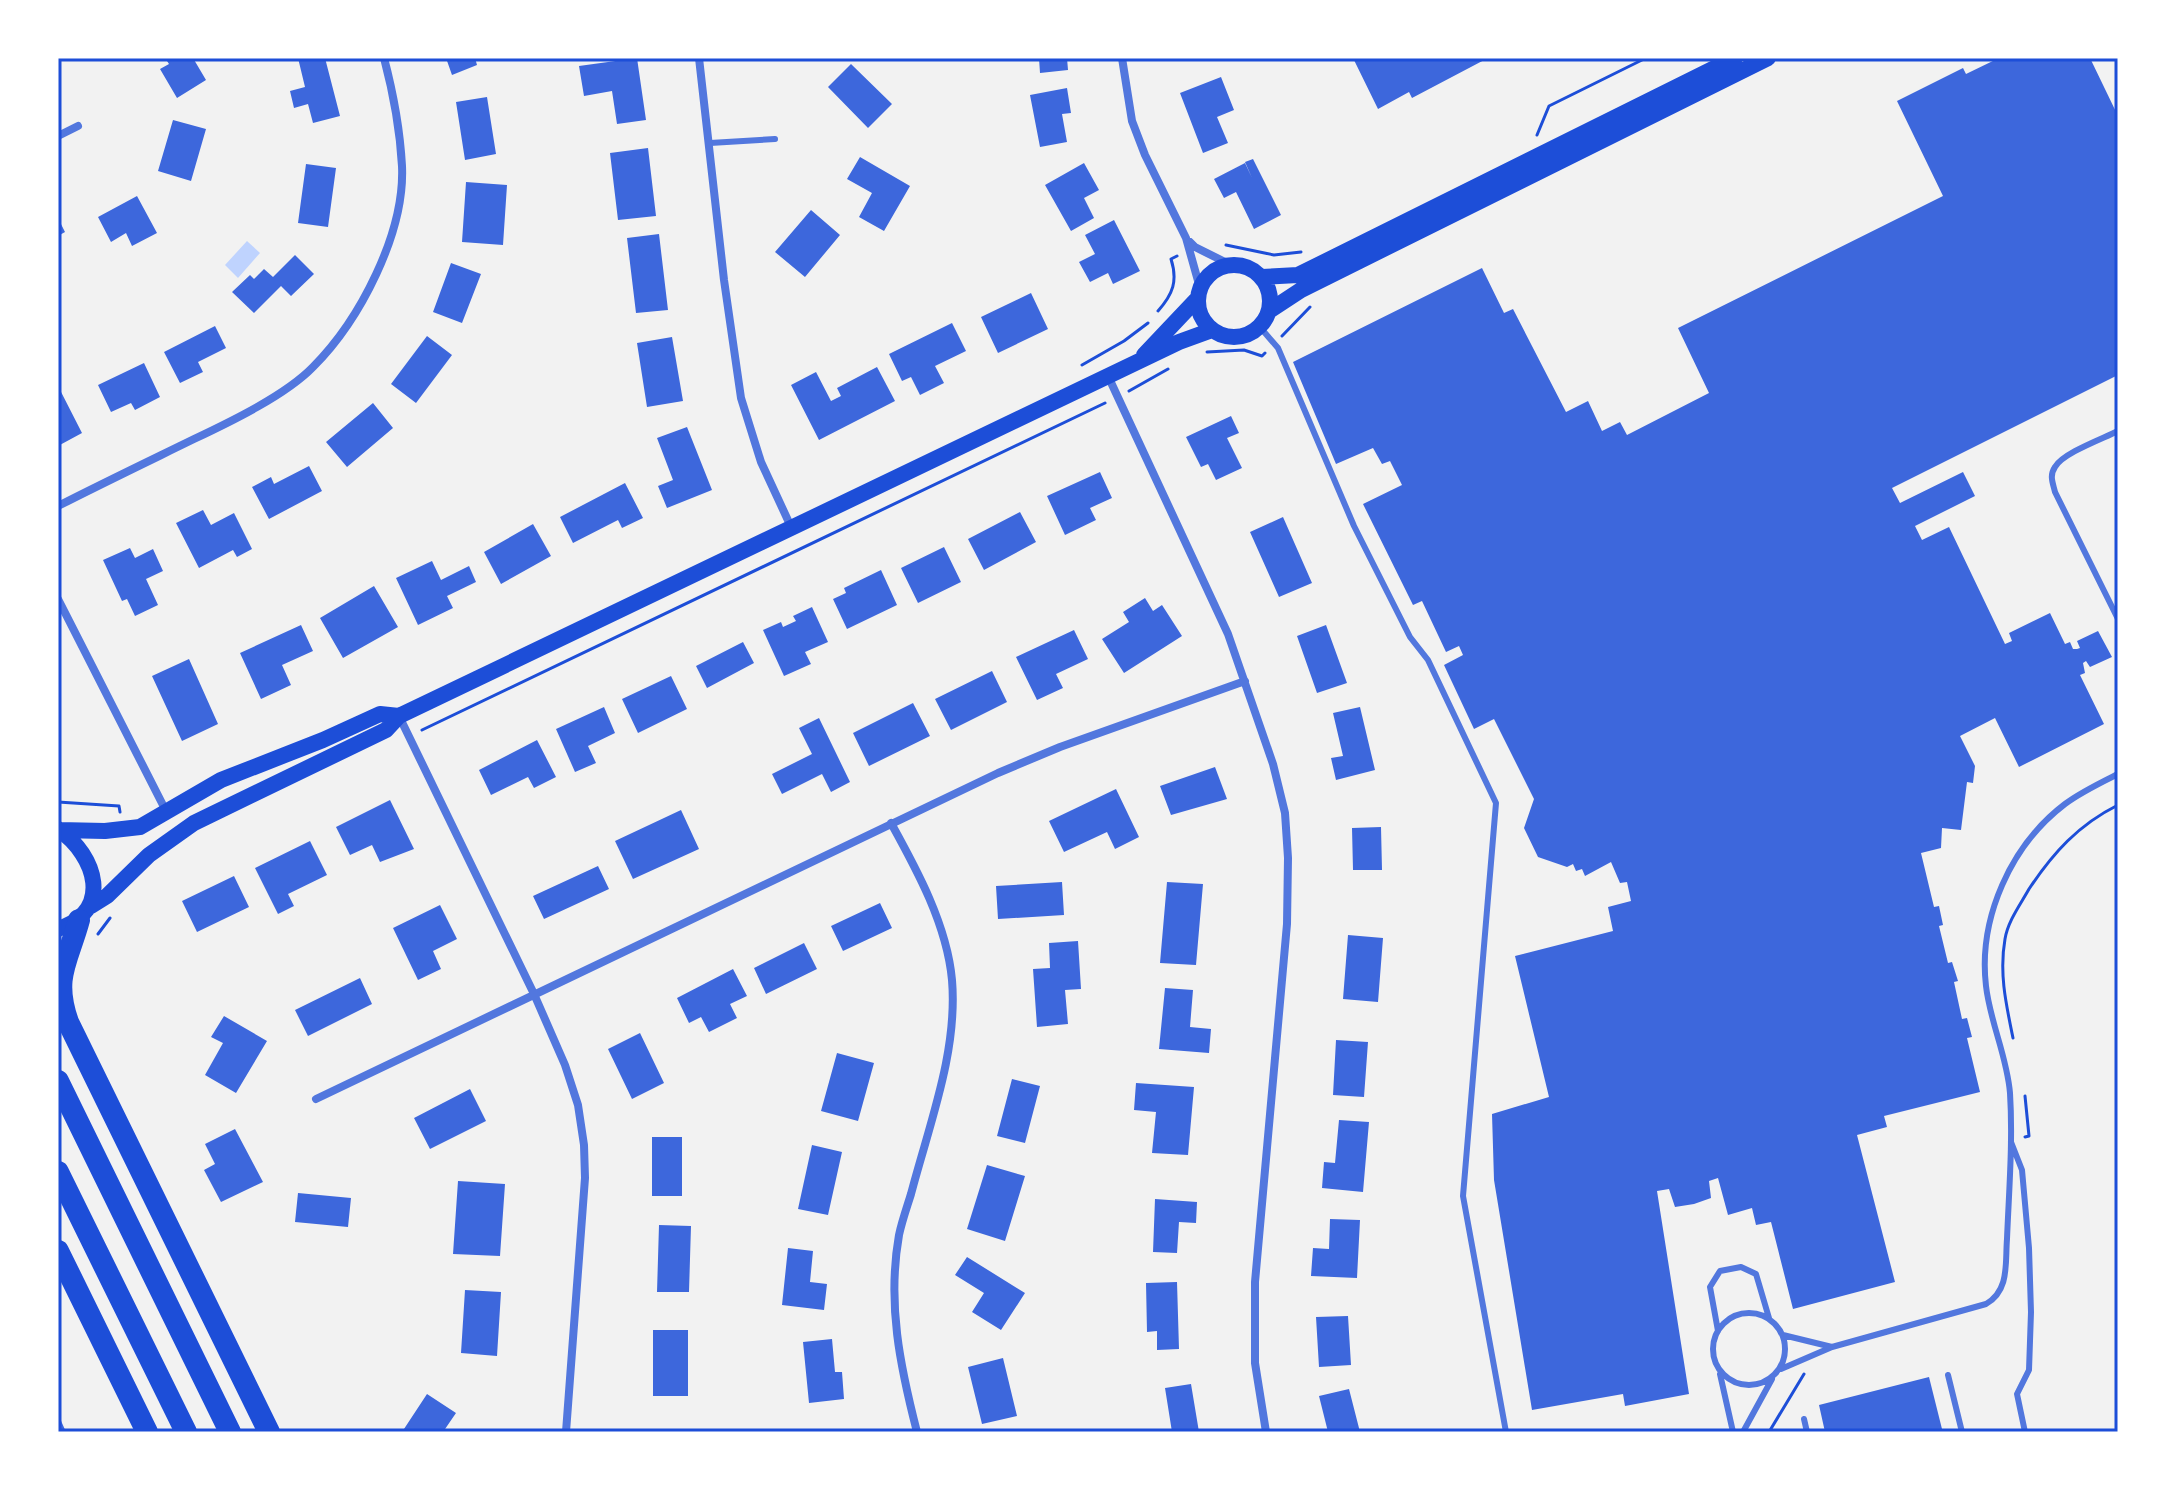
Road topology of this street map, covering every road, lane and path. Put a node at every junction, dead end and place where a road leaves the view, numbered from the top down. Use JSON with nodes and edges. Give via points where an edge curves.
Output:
{"nodes":[{"id":1,"x":384,"y":58,"type":"edge"},
{"id":2,"x":699,"y":58,"type":"edge"},
{"id":3,"x":1122,"y":58,"type":"edge"},
{"id":4,"x":1646,"y":58,"type":"edge"},
{"id":5,"x":1735,"y":58,"type":"edge"},
{"id":6,"x":1768,"y":58,"type":"edge"},
{"id":7,"x":1549,"y":106,"type":"dead end"},
{"id":8,"x":78,"y":126,"type":"dead end"},
{"id":9,"x":58,"y":136,"type":"edge"},
{"id":10,"x":775,"y":139,"type":"dead end"},
{"id":11,"x":710,"y":143,"type":"junction"},
{"id":12,"x":1186,"y":238,"type":"junction"},
{"id":13,"x":1223,"y":245,"type":"dead end"},
{"id":14,"x":1295,"y":254,"type":"dead end"},
{"id":15,"x":1176,"y":257,"type":"dead end"},
{"id":16,"x":1229,"y":264,"type":"junction"},
{"id":17,"x":1262,"y":277,"type":"junction"},
{"id":18,"x":1199,"y":293,"type":"junction"},
{"id":19,"x":1310,"y":308,"type":"dead end"},
{"id":20,"x":1269,"y":311,"type":"junction"},
{"id":21,"x":1156,"y":314,"type":"dead end"},
{"id":22,"x":1151,"y":320,"type":"dead end"},
{"id":23,"x":1259,"y":326,"type":"junction"},
{"id":24,"x":1212,"y":330,"type":"junction"},
{"id":25,"x":1286,"y":331,"type":"dead end"},
{"id":26,"x":1197,"y":355,"type":"dead end"},
{"id":27,"x":1263,"y":355,"type":"dead end"},
{"id":28,"x":1138,"y":362,"type":"junction"},
{"id":29,"x":1082,"y":365,"type":"dead end"},
{"id":30,"x":1170,"y":367,"type":"dead end"},
{"id":31,"x":1108,"y":376,"type":"junction"},
{"id":32,"x":1139,"y":387,"type":"dead end"},
{"id":33,"x":1097,"y":407,"type":"dead end"},
{"id":34,"x":2118,"y":431,"type":"edge"},
{"id":35,"x":58,"y":506,"type":"edge"},
{"id":36,"x":792,"y":529,"type":"junction"},
{"id":37,"x":58,"y":599,"type":"edge"},
{"id":38,"x":2118,"y":619,"type":"edge"},
{"id":39,"x":1245,"y":681,"type":"junction"},
{"id":40,"x":399,"y":716,"type":"junction"},
{"id":41,"x":410,"y":736,"type":"junction"},
{"id":42,"x":2118,"y":774,"type":"edge"},
{"id":43,"x":58,"y":802,"type":"edge"},
{"id":44,"x":2118,"y":805,"type":"edge"},
{"id":45,"x":119,"y":806,"type":"dead end"},
{"id":46,"x":166,"y":811,"type":"junction"},
{"id":47,"x":891,"y":823,"type":"junction"},
{"id":48,"x":59,"y":829,"type":"edge"},
{"id":49,"x":114,"y":912,"type":"dead end"},
{"id":50,"x":76,"y":918,"type":"edge"},
{"id":51,"x":98,"y":935,"type":"dead end"},
{"id":52,"x":534,"y":994,"type":"junction"},
{"id":53,"x":2014,"y":1041,"type":"dead end"},
{"id":54,"x":58,"y":1081,"type":"edge"},
{"id":55,"x":2023,"y":1086,"type":"dead end"},
{"id":56,"x":316,"y":1099,"type":"dead end"},
{"id":57,"x":2010,"y":1138,"type":"junction"},
{"id":58,"x":58,"y":1172,"type":"edge"},
{"id":59,"x":58,"y":1251,"type":"edge"},
{"id":60,"x":1769,"y":1318,"type":"junction"},
{"id":61,"x":1718,"y":1331,"type":"junction"},
{"id":62,"x":1783,"y":1335,"type":"junction"},
{"id":63,"x":1832,"y":1347,"type":"junction"},
{"id":64,"x":1781,"y":1369,"type":"junction"},
{"id":65,"x":1719,"y":1370,"type":"junction"},
{"id":66,"x":1948,"y":1375,"type":"dead end"},
{"id":67,"x":1773,"y":1377,"type":"junction"},
{"id":68,"x":1804,"y":1419,"type":"dead end"},
{"id":69,"x":147,"y":1432,"type":"edge"},
{"id":70,"x":186,"y":1432,"type":"edge"},
{"id":71,"x":230,"y":1432,"type":"edge"},
{"id":72,"x":269,"y":1432,"type":"edge"},
{"id":73,"x":566,"y":1432,"type":"edge"},
{"id":74,"x":917,"y":1432,"type":"edge"},
{"id":75,"x":1266,"y":1432,"type":"edge"},
{"id":76,"x":1506,"y":1432,"type":"edge"},
{"id":77,"x":1733,"y":1432,"type":"edge"},
{"id":78,"x":1743,"y":1432,"type":"edge"},
{"id":79,"x":1769,"y":1432,"type":"edge"},
{"id":80,"x":1807,"y":1432,"type":"edge"},
{"id":81,"x":1962,"y":1432,"type":"edge"},
{"id":82,"x":2025,"y":1432,"type":"edge"}],
"edges":[{"from":1,"to":35,"type":"street","via":[[402,168],[398,202],[388,245],[342,333],[312,369],[269,399]]},
{"from":2,"to":11,"type":"street"},
{"from":3,"to":12,"type":"street","via":[[1132,121]]},
{"from":4,"to":7,"type":"path"},
{"from":5,"to":17,"type":"main road","via":[[1298,275]]},
{"from":6,"to":20,"type":"main road","via":[[1301,290]]},
{"from":8,"to":9,"type":"street"},
{"from":10,"to":11,"type":"lane"},
{"from":11,"to":36,"type":"street","via":[[741,398],[761,462]]},
{"from":12,"to":16,"type":"street"},
{"from":12,"to":18,"type":"street"},
{"from":13,"to":14,"type":"path"},
{"from":15,"to":21,"type":"path","via":[[1171,259],[1175,281]]},
{"from":16,"to":17,"type":"main road"},
{"from":16,"to":18,"type":"main road","via":[[1207,275]]},
{"from":17,"to":20,"type":"main road"},
{"from":18,"to":24,"type":"main road","via":[[1202,319]]},
{"from":18,"to":28,"type":"main road"},
{"from":19,"to":25,"type":"path"},
{"from":20,"to":23,"type":"main road"},
{"from":22,"to":29,"type":"path"},
{"from":23,"to":24,"type":"main road","via":[[1244,336]]},
{"from":23,"to":76,"type":"lane","via":[[1278,348],[1354,526],[1410,637],[1428,660],[1496,803],[1463,1196]]},
{"from":24,"to":28,"type":"main road"},
{"from":26,"to":27,"type":"path","via":[[1244,350]]},
{"from":28,"to":31,"type":"main road"},
{"from":30,"to":32,"type":"path"},
{"from":31,"to":36,"type":"main road"},
{"from":31,"to":39,"type":"street","via":[[1201,570]]},
{"from":33,"to":41,"type":"path"},
{"from":34,"to":38,"type":"lane","via":[[2068,456],[2055,465],[2051,477]]},
{"from":36,"to":40,"type":"main road"},
{"from":37,"to":46,"type":"street"},
{"from":39,"to":47,"type":"street","via":[[1060,747]]},
{"from":39,"to":75,"type":"street","via":[[1285,813],[1288,858],[1287,924],[1255,1282],[1255,1363]]},
{"from":40,"to":41,"type":"street"},
{"from":40,"to":46,"type":"main road","via":[[380,714],[221,780]]},
{"from":40,"to":50,"type":"main road","via":[[386,730],[194,823]]},
{"from":41,"to":52,"type":"street"},
{"from":42,"to":57,"type":"lane","via":[[2066,803],[2043,823],[2022,848],[1990,923],[1986,989],[2010,1091]]},
{"from":43,"to":45,"type":"path"},
{"from":44,"to":53,"type":"path","via":[[2063,844],[2009,926],[2002,977]]},
{"from":46,"to":48,"type":"main road","via":[[140,827]]},
{"from":47,"to":52,"type":"street"},
{"from":47,"to":74,"type":"street","via":[[935,916],[952,979],[953,1020],[946,1058],[899,1234],[894,1280],[898,1353]]},
{"from":48,"to":50,"type":"main road","via":[[86,857],[93,886]]},
{"from":49,"to":51,"type":"path"},
{"from":50,"to":72,"type":"highway","via":[[61,976],[68,1022]]},
{"from":52,"to":56,"type":"street"},
{"from":52,"to":73,"type":"street","via":[[565,1065],[584,1145]]},
{"from":54,"to":71,"type":"highway"},
{"from":55,"to":57,"type":"path","via":[[2029,1136]]},
{"from":57,"to":63,"type":"lane","via":[[2005,1277],[1999,1293],[1986,1304]]},
{"from":57,"to":82,"type":"lane","via":[[2022,1170],[2029,1248],[2029,1370],[2017,1394]]},
{"from":58,"to":70,"type":"highway"},
{"from":59,"to":69,"type":"highway"},
{"from":60,"to":61,"type":"lane","via":[[1742,1313]]},
{"from":60,"to":61,"type":"lane","via":[[1756,1274],[1741,1267],[1720,1271],[1710,1287]]},
{"from":60,"to":62,"type":"lane"},
{"from":61,"to":65,"type":"lane","via":[[1712,1347]]},
{"from":62,"to":63,"type":"lane"},
{"from":62,"to":64,"type":"lane"},
{"from":63,"to":64,"type":"lane"},
{"from":63,"to":79,"type":"path","via":[[1824,1365],[1804,1374]]},
{"from":64,"to":67,"type":"lane"},
{"from":65,"to":67,"type":"lane","via":[[1727,1379],[1751,1386]]},
{"from":65,"to":77,"type":"lane"},
{"from":66,"to":81,"type":"lane"},
{"from":67,"to":78,"type":"lane"},
{"from":68,"to":80,"type":"lane"}]}
